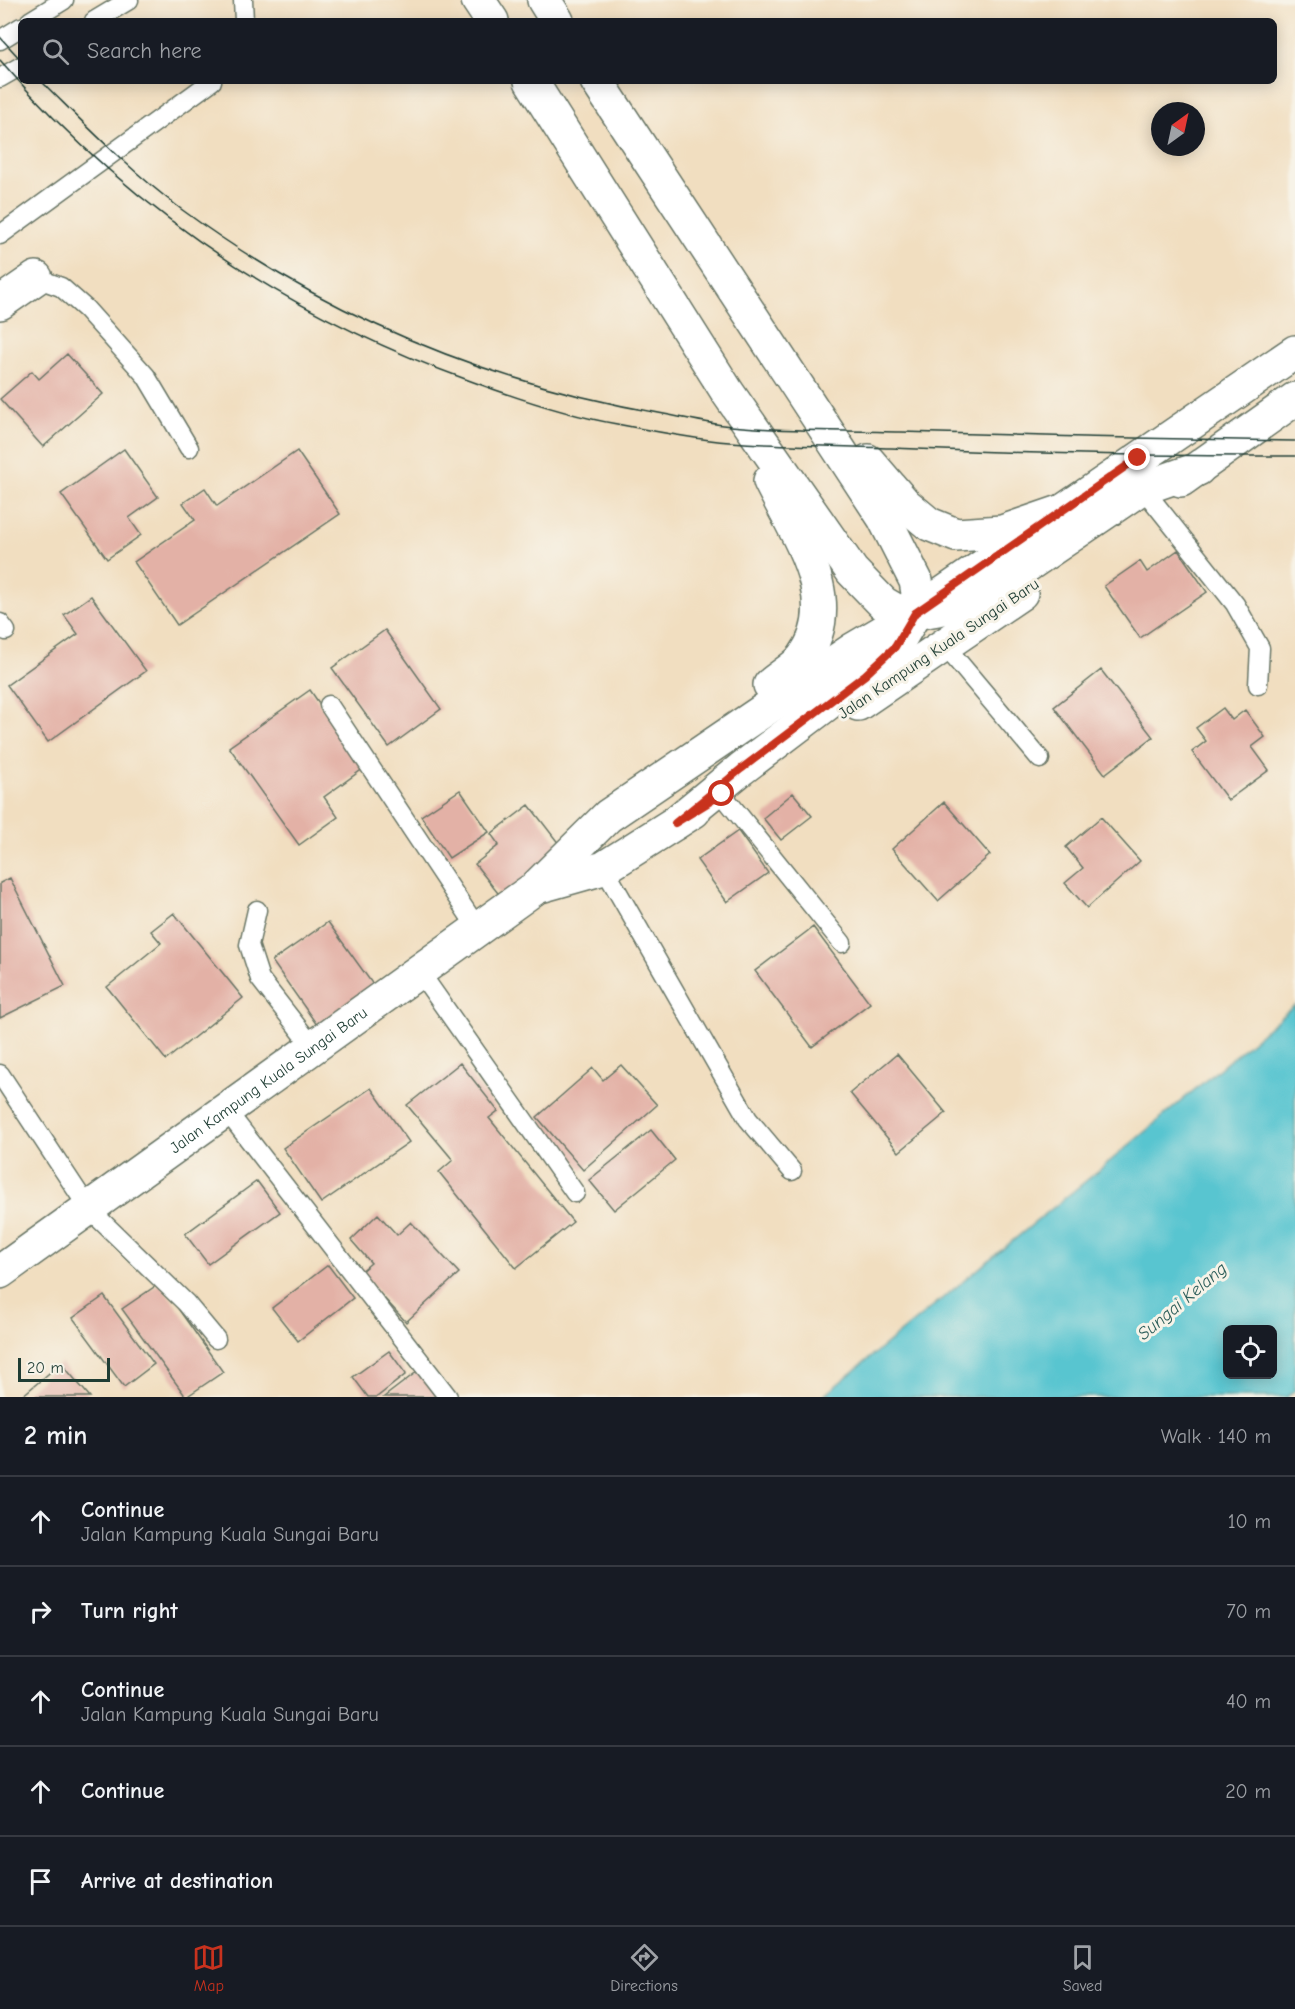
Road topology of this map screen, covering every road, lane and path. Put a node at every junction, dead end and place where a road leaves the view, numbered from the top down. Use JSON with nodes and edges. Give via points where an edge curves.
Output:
{"nodes":[{"id":1,"x":64,"y":0,"type":"edge"},
{"id":2,"x":129,"y":0,"type":"edge"},
{"id":3,"x":243,"y":0,"type":"edge"},
{"id":4,"x":478,"y":0,"type":"edge"},
{"id":5,"x":544,"y":0,"type":"edge"},
{"id":6,"x":35,"y":18,"type":"edge"},
{"id":7,"x":99,"y":18,"type":"edge"},
{"id":8,"x":244,"y":18,"type":"edge"},
{"id":9,"x":490,"y":18,"type":"edge"},
{"id":10,"x":555,"y":18,"type":"edge"},
{"id":11,"x":18,"y":29,"type":"edge"},
{"id":12,"x":0,"y":40,"type":"edge"},
{"id":13,"x":18,"y":68,"type":"edge"},
{"id":14,"x":0,"y":78,"type":"edge"},
{"id":15,"x":208,"y":84,"type":"edge"},
{"id":16,"x":533,"y":84,"type":"edge"},
{"id":17,"x":599,"y":84,"type":"edge"},
{"id":18,"x":0,"y":235,"type":"edge"},
{"id":19,"x":36,"y":278,"type":"joint"},
{"id":20,"x":0,"y":303,"type":"edge"},
{"id":21,"x":771,"y":345,"type":"junction"},
{"id":22,"x":1295,"y":352,"type":"edge"},
{"id":23,"x":728,"y":393,"type":"junction"},
{"id":24,"x":1295,"y":399,"type":"edge"},
{"id":25,"x":189,"y":448,"type":"dead end"},
{"id":26,"x":1198,"y":469,"type":"junction"},
{"id":27,"x":1152,"y":500,"type":"junction"},
{"id":28,"x":1063,"y":511,"type":"junction"},
{"id":29,"x":915,"y":613,"type":"junction"},
{"id":30,"x":945,"y":646,"type":"junction"},
{"id":31,"x":1258,"y":685,"type":"dead end"},
{"id":32,"x":329,"y":705,"type":"dead end"},
{"id":33,"x":1040,"y":759,"type":"dead end"},
{"id":34,"x":722,"y":794,"type":"junction"},
{"id":35,"x":608,"y":816,"type":"junction"},
{"id":36,"x":675,"y":823,"type":"junction"},
{"id":37,"x":604,"y":868,"type":"junction"},
{"id":38,"x":535,"y":888,"type":"junction"},
{"id":39,"x":257,"y":910,"type":"dead end"},
{"id":40,"x":478,"y":929,"type":"junction"},
{"id":41,"x":842,"y":943,"type":"dead end"},
{"id":42,"x":419,"y":971,"type":"junction"},
{"id":43,"x":313,"y":1047,"type":"junction"},
{"id":44,"x":0,"y":1074,"type":"edge"},
{"id":45,"x":226,"y":1110,"type":"junction"},
{"id":46,"x":792,"y":1171,"type":"dead end"},
{"id":47,"x":575,"y":1193,"type":"dead end"},
{"id":48,"x":89,"y":1209,"type":"junction"},
{"id":49,"x":0,"y":1272,"type":"edge"},
{"id":50,"x":216,"y":1339,"type":"dead end"},
{"id":51,"x":448,"y":1397,"type":"edge"}],
"edges":[{"from":1,"to":6,"type":"lane"},
{"from":2,"to":7,"type":"lane"},
{"from":3,"to":8,"type":"lane"},
{"from":4,"to":9,"type":"street"},
{"from":5,"to":10,"type":"street"},
{"from":11,"to":12,"type":"lane"},
{"from":13,"to":14,"type":"lane"},
{"from":15,"to":18,"type":"lane"},
{"from":16,"to":23,"type":"street"},
{"from":17,"to":21,"type":"street"},
{"from":19,"to":20,"type":"street"},
{"from":19,"to":25,"type":"lane","via":[[69,294],[146,376]]},
{"from":21,"to":28,"type":"street","via":[[905,504],[929,524],[956,535],[1002,532]]},
{"from":21,"to":29,"type":"street","via":[[884,518],[916,581]]},
{"from":22,"to":28,"type":"street","name":"Jalan Kampung Kuala Sungai Baru"},
{"from":23,"to":29,"type":"street","via":[[852,571],[883,603],[895,610]]},
{"from":23,"to":35,"type":"street","via":[[812,564],[820,605],[816,632],[803,658]]},
{"from":24,"to":26,"type":"street","name":"Jalan Kampung Kuala Sungai Baru"},
{"from":26,"to":27,"type":"street","name":"Jalan Kampung Kuala Sungai Baru"},
{"from":26,"to":29,"type":"street","via":[[1138,490],[991,590],[955,606]]},
{"from":27,"to":30,"type":"street","name":"Jalan Kampung Kuala Sungai Baru"},
{"from":27,"to":31,"type":"lane","via":[[1235,604],[1260,648]]},
{"from":28,"to":29,"type":"street","name":"Jalan Kampung Kuala Sungai Baru"},
{"from":29,"to":35,"type":"street","name":"Jalan Kampung Kuala Sungai Baru","via":[[854,649]]},
{"from":29,"to":36,"type":"street","via":[[895,647],[865,675]]},
{"from":30,"to":33,"type":"lane"},
{"from":30,"to":34,"type":"street","name":"Jalan Kampung Kuala Sungai Baru"},
{"from":32,"to":40,"type":"lane"},
{"from":34,"to":36,"type":"street","name":"Jalan Kampung Kuala Sungai Baru"},
{"from":34,"to":41,"type":"lane"},
{"from":35,"to":38,"type":"street","name":"Jalan Kampung Kuala Sungai Baru"},
{"from":36,"to":37,"type":"street","name":"Jalan Kampung Kuala Sungai Baru"},
{"from":37,"to":38,"type":"street","name":"Jalan Kampung Kuala Sungai Baru"},
{"from":37,"to":46,"type":"lane","via":[[748,1119]]},
{"from":38,"to":40,"type":"street","name":"Jalan Kampung Kuala Sungai Baru"},
{"from":39,"to":43,"type":"lane","via":[[249,945],[260,979]]},
{"from":40,"to":42,"type":"street","name":"Jalan Kampung Kuala Sungai Baru"},
{"from":42,"to":43,"type":"street","name":"Jalan Kampung Kuala Sungai Baru"},
{"from":42,"to":47,"type":"lane"},
{"from":43,"to":45,"type":"street","name":"Jalan Kampung Kuala Sungai Baru"},
{"from":44,"to":48,"type":"lane"},
{"from":45,"to":48,"type":"street","name":"Jalan Kampung Kuala Sungai Baru"},
{"from":45,"to":51,"type":"lane"},
{"from":48,"to":49,"type":"street","name":"Jalan Kampung Kuala Sungai Baru"},
{"from":48,"to":50,"type":"lane","via":[[186,1303]]}]}
